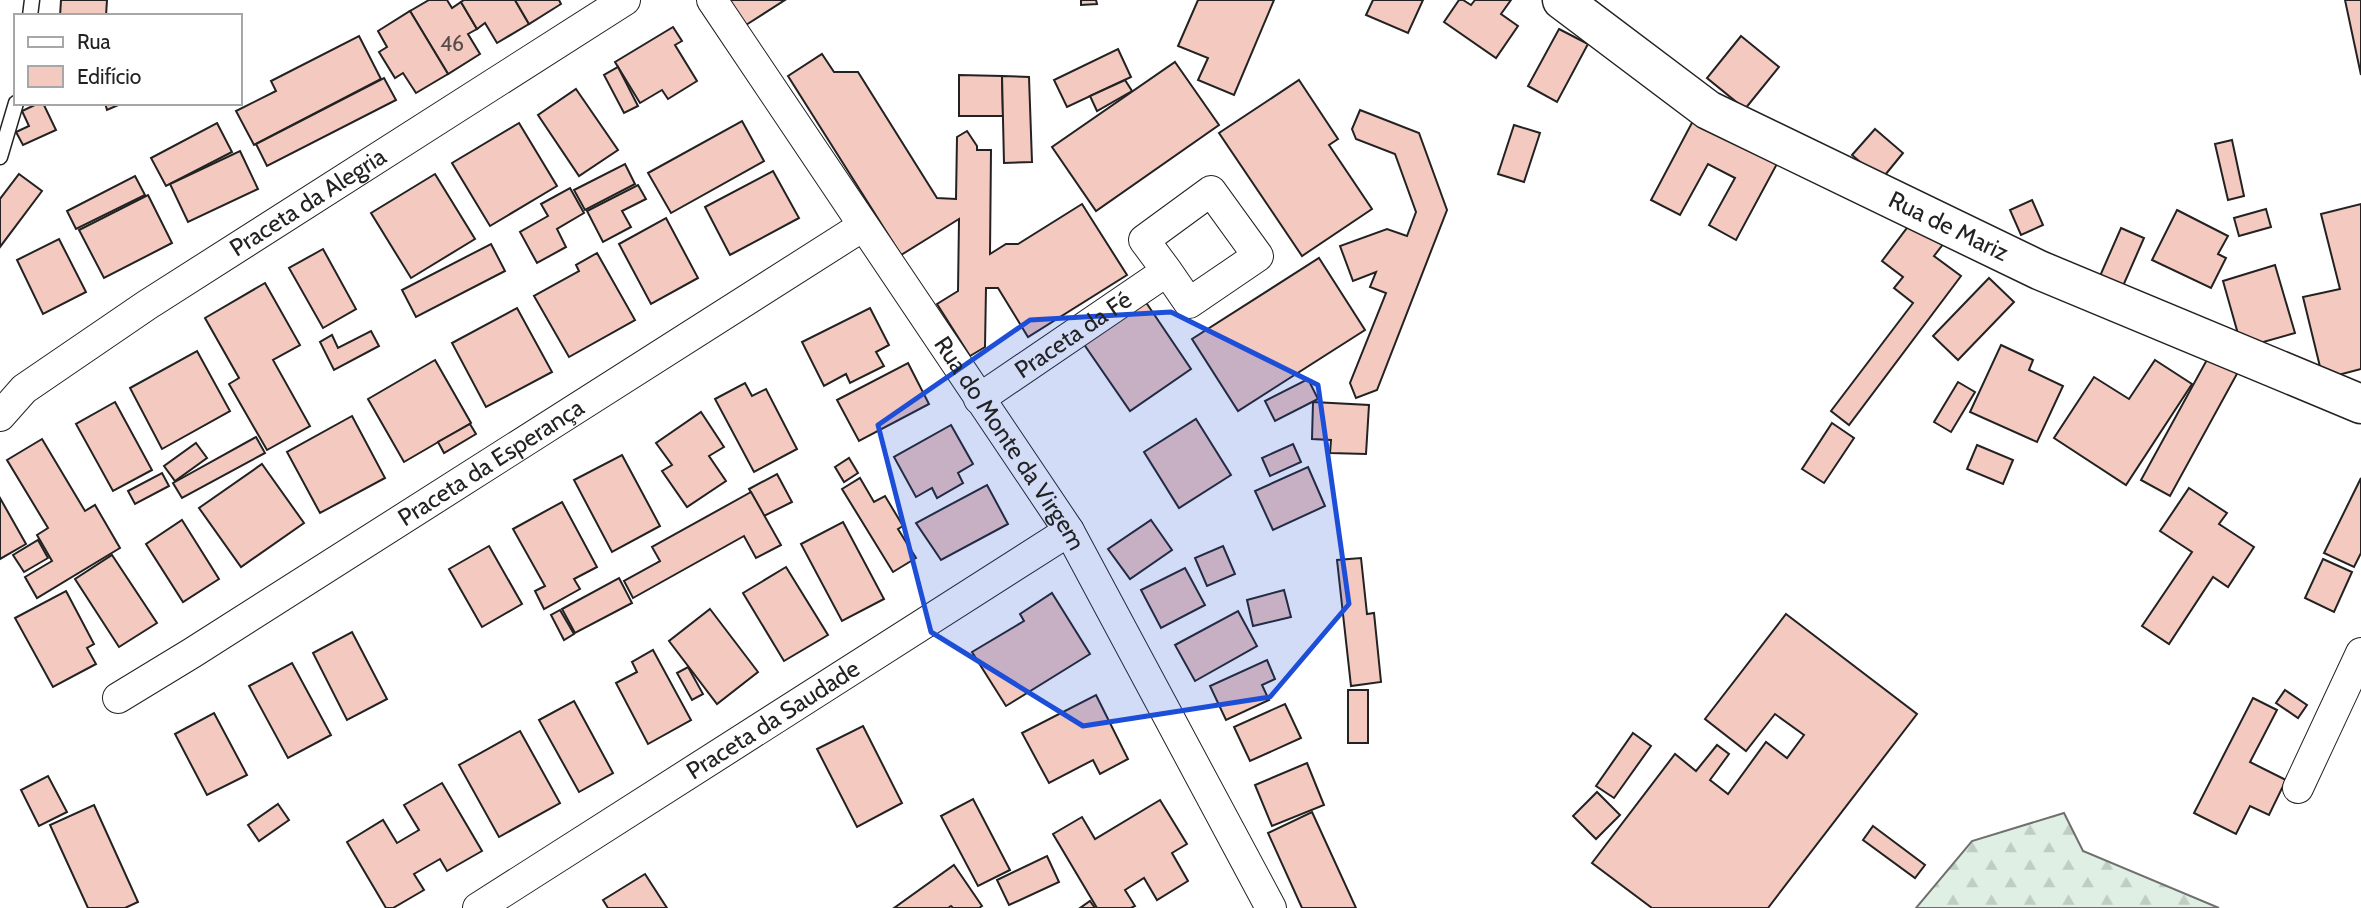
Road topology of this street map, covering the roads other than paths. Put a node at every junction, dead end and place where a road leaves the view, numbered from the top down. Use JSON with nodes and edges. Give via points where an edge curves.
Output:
{"nodes":[{"id":1,"x":625,"y":0,"type":"edge"},
{"id":2,"x":712,"y":0,"type":"edge"},
{"id":3,"x":1562,"y":0,"type":"edge"},
{"id":4,"x":15,"y":105,"type":"edge"},
{"id":5,"x":0,"y":157,"type":"edge"},
{"id":6,"x":863,"y":226,"type":"junction"},
{"id":7,"x":1167,"y":271,"type":"dead end"},
{"id":8,"x":979,"y":399,"type":"junction"},
{"id":9,"x":2361,"y":404,"type":"edge"},
{"id":10,"x":0,"y":416,"type":"edge"},
{"id":11,"x":1069,"y":531,"type":"junction"},
{"id":12,"x":2361,"y":653,"type":"edge"},
{"id":13,"x":118,"y":698,"type":"dead end"},
{"id":14,"x":2298,"y":788,"type":"dead end"},
{"id":15,"x":478,"y":908,"type":"edge"},
{"id":16,"x":1271,"y":908,"type":"edge"}],
"edges":[{"from":1,"to":10,"type":"street","name":"Praceta da Alegria","via":[[147,304],[24,389]]},
{"from":2,"to":6,"type":"street","name":"Rua do Monte da Virgem"},
{"from":3,"to":9,"type":"main road","name":"Rua de Mariz","via":[[1708,110],[2039,270]]},
{"from":4,"to":5,"type":"lane"},
{"from":6,"to":8,"type":"street","name":"Rua do Monte da Virgem"},
{"from":6,"to":13,"type":"street","name":"Praceta da Esperança"},
{"from":7,"to":8,"type":"street","name":"Praceta da Fé"},
{"from":8,"to":11,"type":"street","name":"Rua do Monte da Virgem"},
{"from":11,"to":15,"type":"street","name":"Praceta da Saudade"},
{"from":11,"to":16,"type":"street","name":"Rua do Monte da Virgem"},
{"from":12,"to":14,"type":"street"}]}
